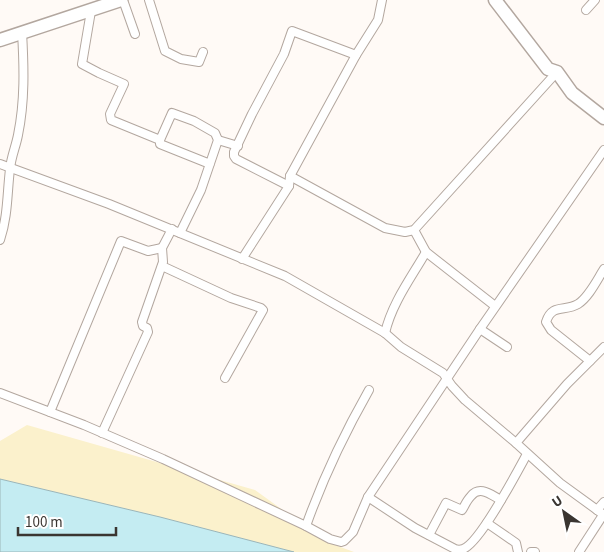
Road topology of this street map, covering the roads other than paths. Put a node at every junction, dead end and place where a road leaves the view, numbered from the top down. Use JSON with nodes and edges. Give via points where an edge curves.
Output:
{"nodes":[{"id":1,"x":102,"y":0,"type":"edge"},
{"id":2,"x":122,"y":0,"type":"edge"},
{"id":3,"x":149,"y":0,"type":"edge"},
{"id":4,"x":382,"y":0,"type":"edge"},
{"id":5,"x":495,"y":0,"type":"edge"},
{"id":6,"x":504,"y":0,"type":"edge"},
{"id":7,"x":595,"y":0,"type":"edge"},
{"id":8,"x":586,"y":10,"type":"dead end"},
{"id":9,"x":91,"y":11,"type":"junction"},
{"id":10,"x":22,"y":32,"type":"junction"},
{"id":11,"x":0,"y":33,"type":"edge"},
{"id":12,"x":135,"y":34,"type":"dead end"},
{"id":13,"x":0,"y":40,"type":"edge"},
{"id":14,"x":204,"y":52,"type":"dead end"},
{"id":15,"x":356,"y":55,"type":"junction"},
{"id":16,"x":557,"y":72,"type":"junction"},
{"id":17,"x":604,"y":107,"type":"edge"},
{"id":18,"x":604,"y":118,"type":"edge"},
{"id":19,"x":160,"y":140,"type":"junction"},
{"id":20,"x":218,"y":140,"type":"junction"},
{"id":21,"x":238,"y":146,"type":"junction"},
{"id":22,"x":604,"y":150,"type":"edge"},
{"id":23,"x":0,"y":164,"type":"edge"},
{"id":24,"x":210,"y":164,"type":"junction"},
{"id":25,"x":10,"y":167,"type":"junction"},
{"id":26,"x":290,"y":176,"type":"junction"},
{"id":27,"x":288,"y":186,"type":"junction"},
{"id":28,"x":172,"y":229,"type":"junction"},
{"id":29,"x":414,"y":230,"type":"junction"},
{"id":30,"x":180,"y":233,"type":"junction"},
{"id":31,"x":0,"y":240,"type":"edge"},
{"id":32,"x":162,"y":248,"type":"junction"},
{"id":33,"x":426,"y":252,"type":"junction"},
{"id":34,"x":242,"y":259,"type":"junction"},
{"id":35,"x":162,"y":264,"type":"junction"},
{"id":36,"x":604,"y":269,"type":"edge"},
{"id":37,"x":495,"y":306,"type":"junction"},
{"id":38,"x":480,"y":329,"type":"junction"},
{"id":39,"x":385,"y":333,"type":"junction"},
{"id":40,"x":506,"y":347,"type":"dead end"},
{"id":41,"x":604,"y":347,"type":"edge"},
{"id":42,"x":590,"y":361,"type":"junction"},
{"id":43,"x":225,"y":378,"type":"dead end"},
{"id":44,"x":448,"y":379,"type":"junction"},
{"id":45,"x":369,"y":390,"type":"dead end"},
{"id":46,"x":0,"y":393,"type":"edge"},
{"id":47,"x":50,"y":412,"type":"junction"},
{"id":48,"x":102,"y":433,"type":"junction"},
{"id":49,"x":516,"y":443,"type":"junction"},
{"id":50,"x":527,"y":454,"type":"junction"},
{"id":51,"x":368,"y":497,"type":"junction"},
{"id":52,"x":501,"y":500,"type":"junction"},
{"id":53,"x":604,"y":502,"type":"edge"},
{"id":54,"x":602,"y":514,"type":"edge"},
{"id":55,"x":487,"y":523,"type":"junction"},
{"id":56,"x":306,"y":526,"type":"junction"},
{"id":57,"x":429,"y":535,"type":"junction"},
{"id":58,"x":518,"y":552,"type":"edge"},
{"id":59,"x":531,"y":552,"type":"edge"},
{"id":60,"x":535,"y":552,"type":"edge"},
{"id":61,"x":579,"y":552,"type":"edge"}],
"edges":[{"from":1,"to":11,"type":"main road"},
{"from":2,"to":9,"type":"main road"},
{"from":2,"to":12,"type":"street"},
{"from":3,"to":14,"type":"street","via":[[165,51],[181,59],[199,62]]},
{"from":4,"to":15,"type":"street","via":[[378,20]]},
{"from":5,"to":16,"type":"main road","via":[[540,61]]},
{"from":6,"to":17,"type":"main road","via":[[551,62]]},
{"from":7,"to":8,"type":"street"},
{"from":9,"to":10,"type":"main road"},
{"from":9,"to":19,"type":"street","via":[[82,64],[124,84],[110,114],[111,120]]},
{"from":10,"to":13,"type":"main road"},
{"from":10,"to":25,"type":"street","via":[[24,91]]},
{"from":15,"to":21,"type":"street","via":[[292,31],[284,54]]},
{"from":15,"to":26,"type":"street"},
{"from":16,"to":18,"type":"main road","via":[[572,93]]},
{"from":16,"to":29,"type":"street"},
{"from":19,"to":20,"type":"street","via":[[172,113],[215,133]]},
{"from":19,"to":24,"type":"street","via":[[160,144]]},
{"from":20,"to":21,"type":"street"},
{"from":20,"to":24,"type":"street"},
{"from":21,"to":27,"type":"street","via":[[234,152],[236,159]]},
{"from":22,"to":37,"type":"street"},
{"from":23,"to":25,"type":"street"},
{"from":24,"to":30,"type":"street","via":[[202,190]]},
{"from":25,"to":28,"type":"street"},
{"from":25,"to":31,"type":"street","via":[[8,204]]},
{"from":26,"to":27,"type":"street"},
{"from":26,"to":29,"type":"street","via":[[384,228],[405,232]]},
{"from":27,"to":34,"type":"street"},
{"from":28,"to":30,"type":"street"},
{"from":28,"to":32,"type":"street"},
{"from":29,"to":33,"type":"street"},
{"from":30,"to":34,"type":"street"},
{"from":32,"to":35,"type":"street"},
{"from":32,"to":47,"type":"street","via":[[148,251],[121,241]]},
{"from":33,"to":37,"type":"street"},
{"from":33,"to":39,"type":"street","via":[[400,296]]},
{"from":34,"to":39,"type":"street","via":[[285,276]]},
{"from":35,"to":43,"type":"street","via":[[231,298],[261,308]]},
{"from":35,"to":48,"type":"street","via":[[142,322],[148,332]]},
{"from":36,"to":42,"type":"street","via":[[581,302],[556,309],[546,322],[551,330]]},
{"from":37,"to":38,"type":"street"},
{"from":38,"to":40,"type":"street"},
{"from":38,"to":44,"type":"street"},
{"from":39,"to":44,"type":"street","via":[[401,347],[440,370]]},
{"from":41,"to":42,"type":"street"},
{"from":42,"to":49,"type":"street"},
{"from":44,"to":49,"type":"street","via":[[465,400]]},
{"from":44,"to":51,"type":"street"},
{"from":45,"to":56,"type":"street","via":[[320,486]]},
{"from":46,"to":47,"type":"street"},
{"from":47,"to":48,"type":"street"},
{"from":48,"to":56,"type":"street"},
{"from":49,"to":50,"type":"street"},
{"from":50,"to":52,"type":"street"},
{"from":50,"to":54,"type":"street"},
{"from":51,"to":56,"type":"street","via":[[352,532],[344,541],[330,539]]},
{"from":51,"to":57,"type":"street"},
{"from":52,"to":55,"type":"street"},
{"from":52,"to":57,"type":"street","via":[[480,490],[471,496],[462,510],[447,503]]},
{"from":53,"to":54,"type":"street"},
{"from":54,"to":61,"type":"street"},
{"from":55,"to":57,"type":"street","via":[[462,550]]},
{"from":55,"to":58,"type":"street","via":[[516,544]]},
{"from":59,"to":60,"type":"street"}]}
